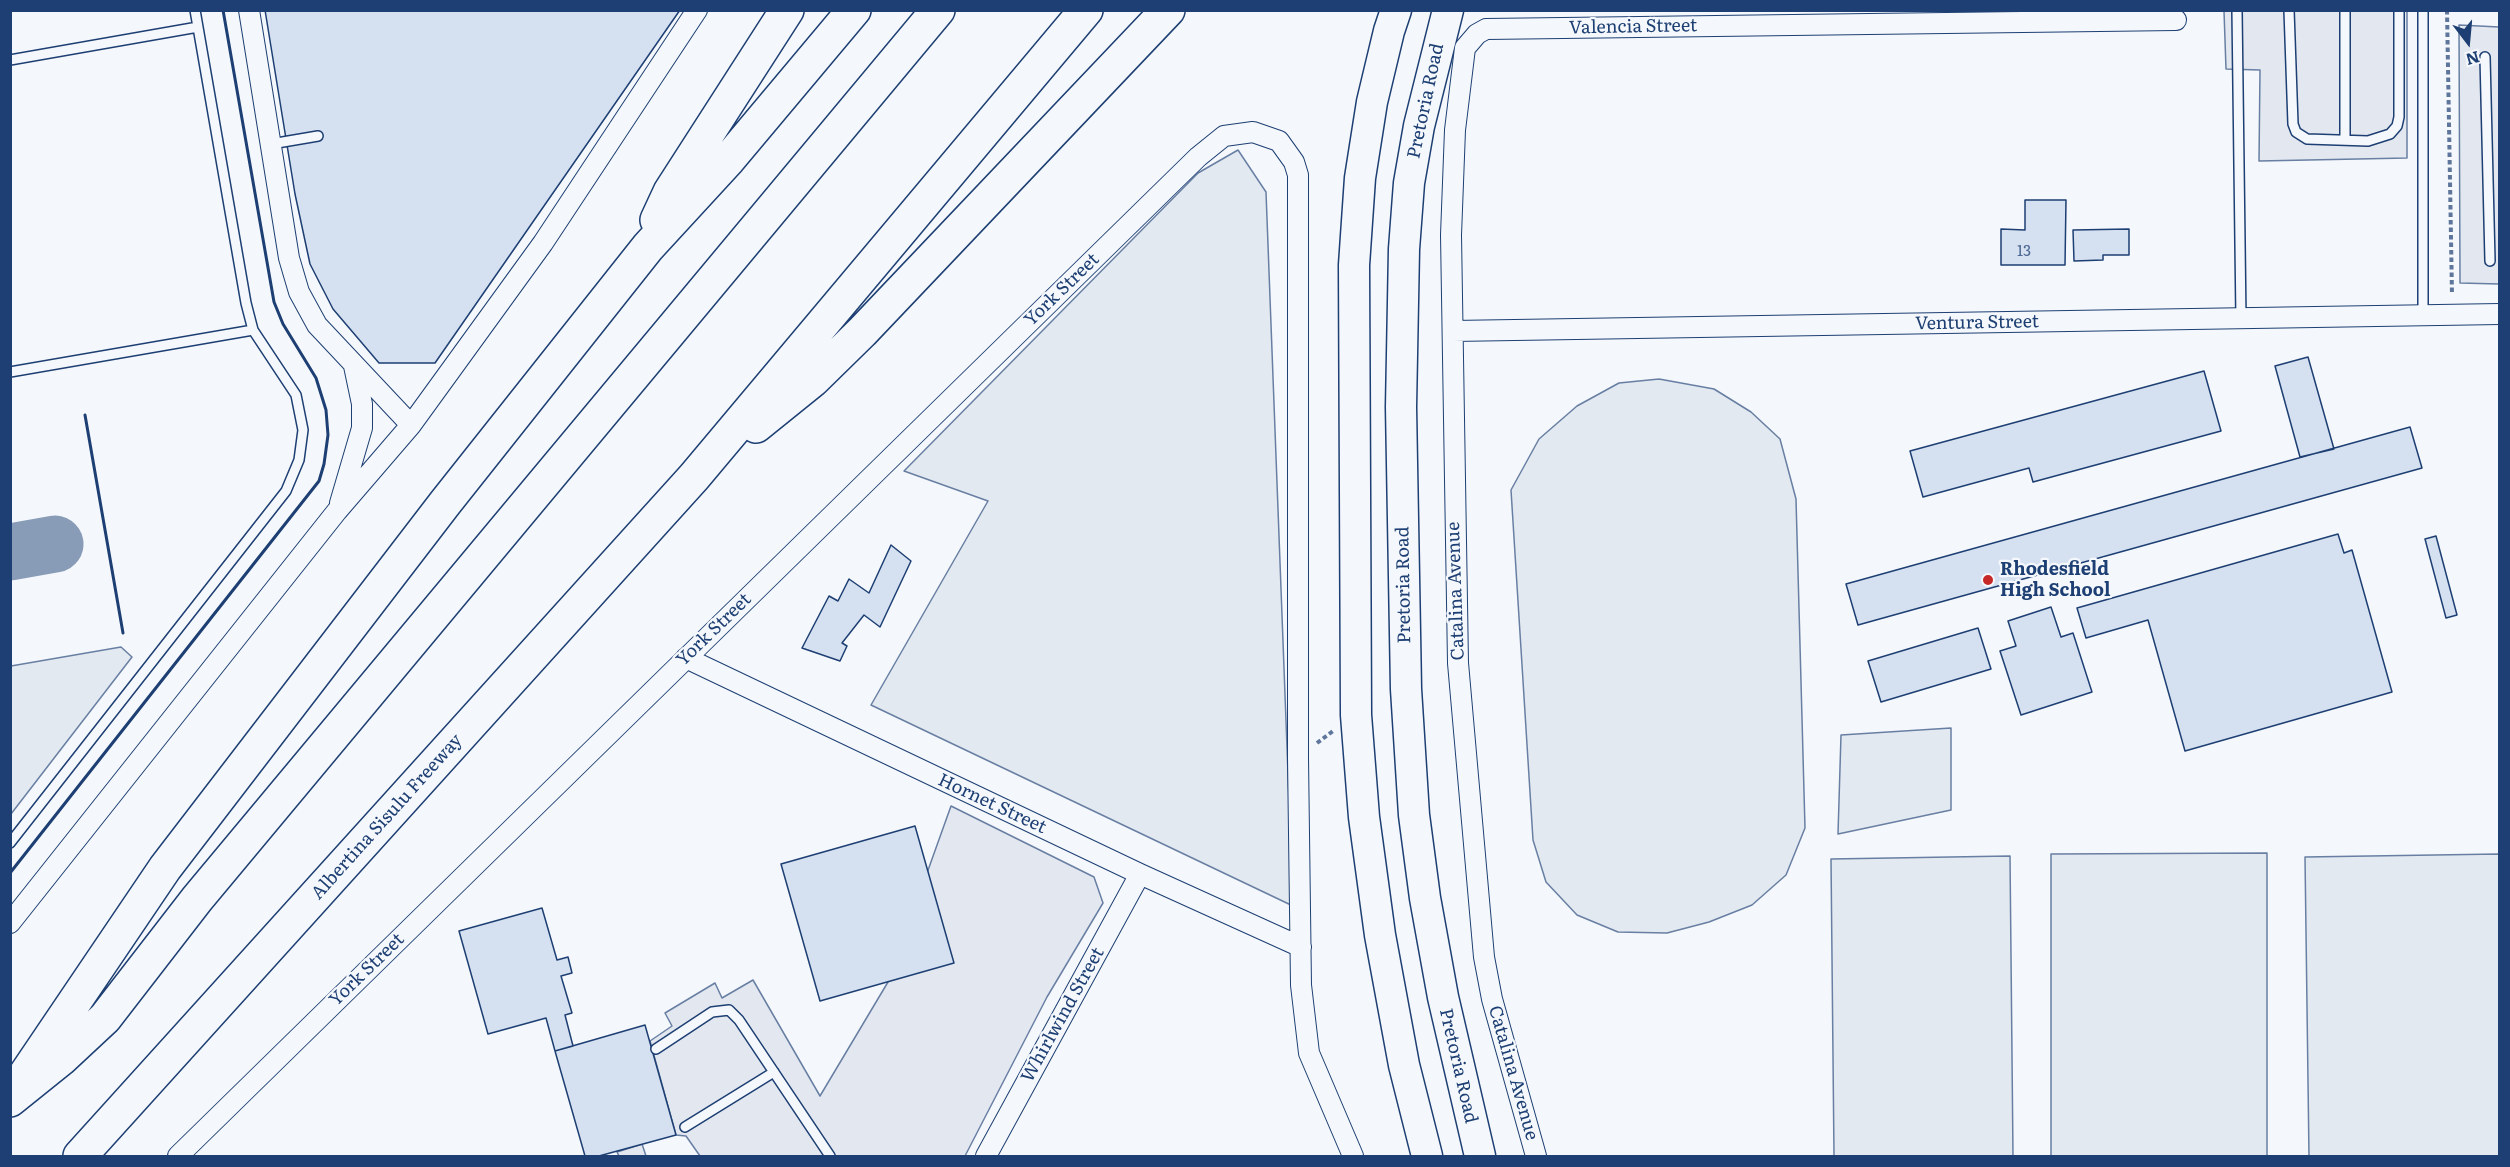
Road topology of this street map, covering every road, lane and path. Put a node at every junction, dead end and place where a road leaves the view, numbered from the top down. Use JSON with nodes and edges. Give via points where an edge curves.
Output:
{"nodes":[{"id":1,"x":195,"y":10,"type":"edge"},
{"id":2,"x":249,"y":10,"type":"edge"},
{"id":3,"x":698,"y":10,"type":"edge"},
{"id":4,"x":787,"y":10,"type":"edge"},
{"id":5,"x":854,"y":10,"type":"edge"},
{"id":6,"x":938,"y":10,"type":"edge"},
{"id":7,"x":1086,"y":10,"type":"edge"},
{"id":8,"x":1168,"y":10,"type":"edge"},
{"id":9,"x":1396,"y":10,"type":"edge"},
{"id":10,"x":1448,"y":10,"type":"edge"},
{"id":11,"x":2237,"y":10,"type":"edge"},
{"id":12,"x":2289,"y":10,"type":"edge"},
{"id":13,"x":2345,"y":10,"type":"edge"},
{"id":14,"x":2399,"y":10,"type":"edge"},
{"id":15,"x":2423,"y":10,"type":"edge"},
{"id":16,"x":2447,"y":10,"type":"edge"},
{"id":17,"x":2176,"y":20,"type":"dead end"},
{"id":18,"x":198,"y":27,"type":"junction"},
{"id":19,"x":1486,"y":29,"type":"joint"},
{"id":20,"x":2485,"y":57,"type":"dead end"},
{"id":21,"x":10,"y":60,"type":"edge"},
{"id":22,"x":318,"y":136,"type":"dead end"},
{"id":23,"x":2345,"y":140,"type":"junction"},
{"id":24,"x":271,"y":144,"type":"junction"},
{"id":25,"x":2487,"y":153,"type":"junction"},
{"id":26,"x":2499,"y":153,"type":"edge"},
{"id":27,"x":648,"y":247,"type":"junction"},
{"id":28,"x":2490,"y":261,"type":"dead end"},
{"id":29,"x":2452,"y":314,"type":"junction"},
{"id":30,"x":2499,"y":314,"type":"edge"},
{"id":31,"x":2423,"y":315,"type":"junction"},
{"id":32,"x":2241,"y":320,"type":"junction"},
{"id":33,"x":253,"y":330,"type":"junction"},
{"id":34,"x":1454,"y":331,"type":"junction"},
{"id":35,"x":354,"y":366,"type":"junction"},
{"id":36,"x":10,"y":372,"type":"edge"},
{"id":37,"x":411,"y":425,"type":"junction"},
{"id":38,"x":694,"y":477,"type":"junction"},
{"id":39,"x":337,"y":511,"type":"junction"},
{"id":40,"x":686,"y":658,"type":"junction"},
{"id":41,"x":1356,"y":715,"type":"junction"},
{"id":42,"x":1298,"y":758,"type":"junction"},
{"id":43,"x":10,"y":843,"type":"edge"},
{"id":44,"x":1140,"y":874,"type":"junction"},
{"id":45,"x":10,"y":923,"type":"edge"},
{"id":46,"x":1301,"y":947,"type":"junction"},
{"id":47,"x":656,"y":1049,"type":"dead end"},
{"id":48,"x":774,"y":1072,"type":"junction"},
{"id":49,"x":10,"y":1098,"type":"edge"},
{"id":50,"x":685,"y":1127,"type":"dead end"},
{"id":51,"x":80,"y":1156,"type":"edge"},
{"id":52,"x":177,"y":1156,"type":"edge"},
{"id":53,"x":830,"y":1156,"type":"edge"},
{"id":54,"x":986,"y":1156,"type":"edge"},
{"id":55,"x":1353,"y":1156,"type":"edge"},
{"id":56,"x":1427,"y":1156,"type":"edge"},
{"id":57,"x":1480,"y":1156,"type":"edge"},
{"id":58,"x":1536,"y":1156,"type":"edge"}],
"edges":[{"from":1,"to":18,"type":"lane"},
{"from":2,"to":24,"type":"street"},
{"from":3,"to":37,"type":"street","via":[[543,243]]},
{"from":4,"to":27,"type":"highway","via":[[670,192]]},
{"from":5,"to":27,"type":"highway","via":[[729,159]]},
{"from":6,"to":49,"type":"highway","via":[[197,899],[105,1018],[61,1059]]},
{"from":7,"to":38,"type":"highway"},
{"from":8,"to":38,"type":"highway","via":[[862,332],[813,380]]},
{"from":9,"to":41,"type":"main road","via":[[1372,102],[1361,167],[1354,266]]},
{"from":10,"to":57,"type":"main road","name":"Pretoria Road","via":[[1419,126],[1409,183],[1404,249],[1401,407],[1406,689],[1414,815],[1425,898],[1443,997]]},
{"from":11,"to":32,"type":"lane"},
{"from":12,"to":23,"type":"lane","via":[[2296,132],[2307,140]]},
{"from":13,"to":23,"type":"lane"},
{"from":14,"to":23,"type":"lane","via":[[2397,126],[2380,139]]},
{"from":15,"to":31,"type":"lane"},
{"from":16,"to":29,"type":"path"},
{"from":17,"to":19,"type":"street","name":"Valencia Street"},
{"from":18,"to":21,"type":"lane"},
{"from":18,"to":33,"type":"lane"},
{"from":19,"to":34,"type":"street","name":"Catalina Avenue","via":[[1466,48],[1455,130],[1451,235]]},
{"from":20,"to":25,"type":"lane"},
{"from":22,"to":24,"type":"lane"},
{"from":24,"to":35,"type":"street","via":[[289,258],[299,292],[317,325]]},
{"from":25,"to":26,"type":"lane"},
{"from":25,"to":28,"type":"lane"},
{"from":27,"to":49,"type":"highway","via":[[165,867]]},
{"from":29,"to":30,"type":"street","name":"Ventura Street"},
{"from":29,"to":31,"type":"street","name":"Ventura Street"},
{"from":31,"to":32,"type":"street","name":"Ventura Street"},
{"from":32,"to":34,"type":"street","name":"Ventura Street"},
{"from":33,"to":36,"type":"lane"},
{"from":33,"to":43,"type":"lane","via":[[288,380],[301,412],[302,445],[294,475],[286,491]]},
{"from":34,"to":58,"type":"street","name":"Catalina Avenue","via":[[1458,663],[1479,911],[1492,999]]},
{"from":35,"to":37,"type":"street"},
{"from":35,"to":39,"type":"street","via":[[362,404],[362,428]]},
{"from":37,"to":39,"type":"street"},
{"from":38,"to":51,"type":"highway","name":"Albertina Sisulu Freeway"},
{"from":39,"to":45,"type":"street"},
{"from":40,"to":42,"type":"street","name":"York Street","via":[[1198,157],[1224,136],[1253,132],[1279,141],[1294,162],[1299,190]]},
{"from":40,"to":44,"type":"street","name":"Hornet Street"},
{"from":40,"to":52,"type":"street","name":"York Street"},
{"from":41,"to":42,"type":"path"},
{"from":41,"to":56,"type":"main road","via":[[1364,817],[1380,935],[1404,1065]]},
{"from":42,"to":46,"type":"street"},
{"from":44,"to":46,"type":"street","name":"Hornet Street"},
{"from":44,"to":54,"type":"street","name":"Whirlwind Street"},
{"from":46,"to":55,"type":"street","via":[[1302,1015],[1309,1053]]},
{"from":47,"to":48,"type":"lane","via":[[712,1012],[729,1010]]},
{"from":48,"to":50,"type":"lane"},
{"from":48,"to":53,"type":"lane"}]}
